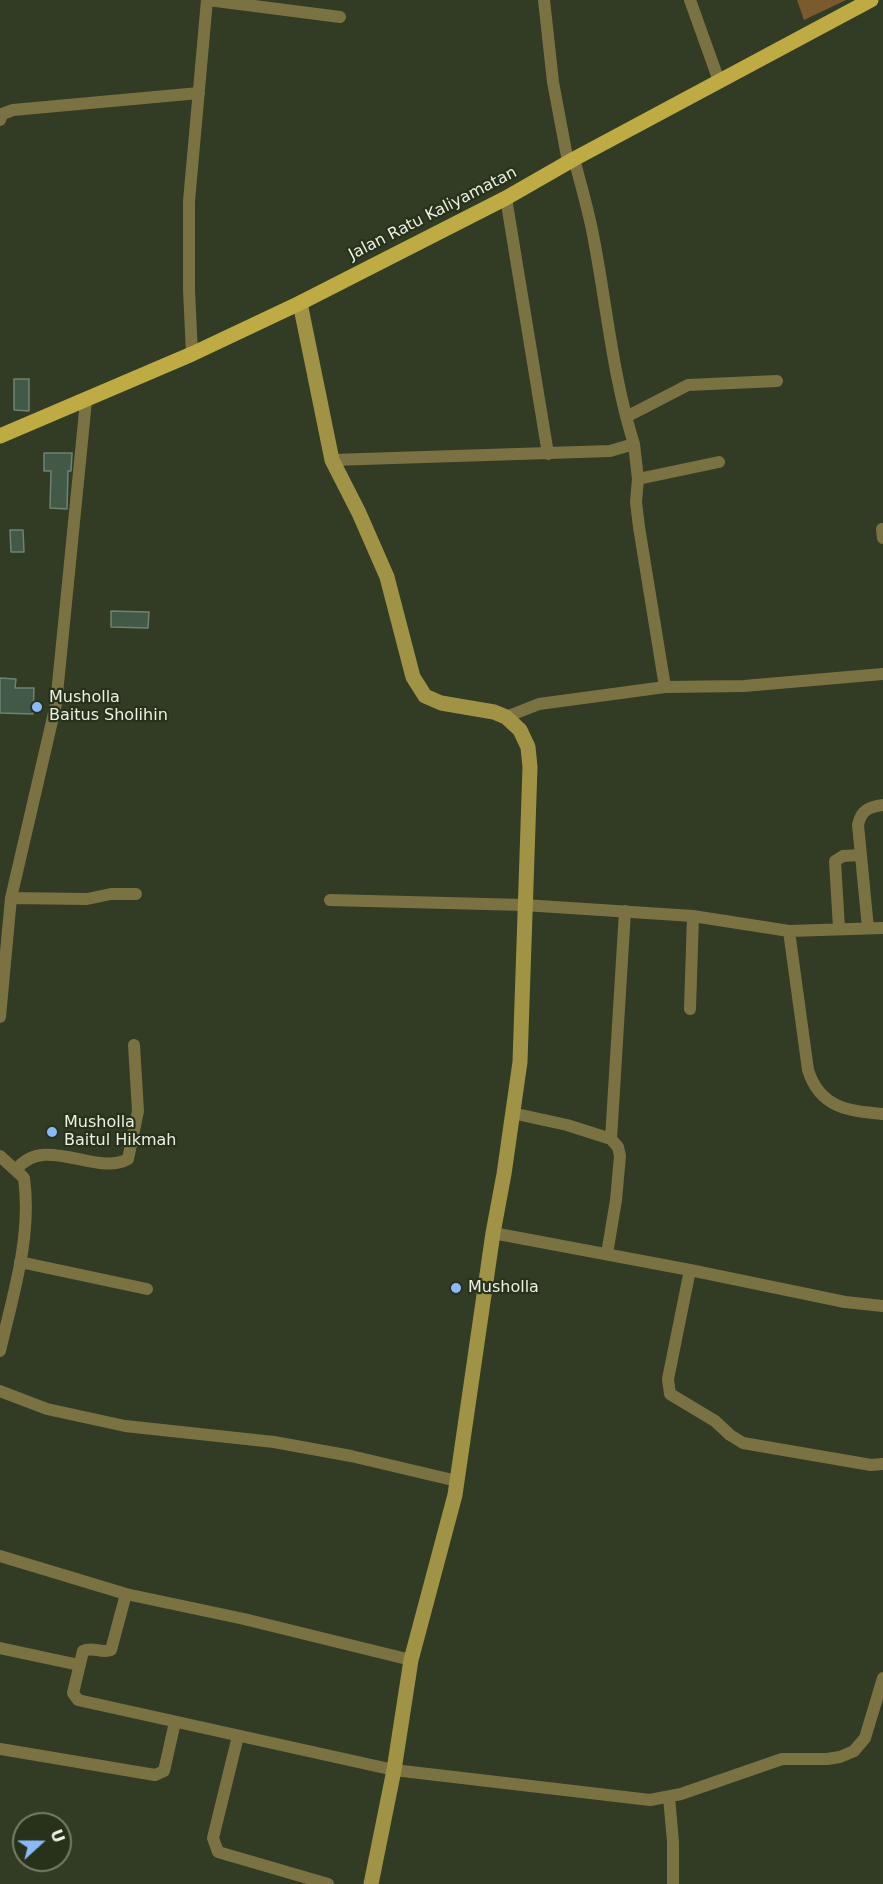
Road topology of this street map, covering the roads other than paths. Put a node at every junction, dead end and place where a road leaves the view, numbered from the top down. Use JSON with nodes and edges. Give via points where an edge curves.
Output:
{"nodes":[{"id":1,"x":208,"y":0,"type":"edge"},
{"id":2,"x":544,"y":0,"type":"edge"},
{"id":3,"x":690,"y":0,"type":"edge"},
{"id":4,"x":871,"y":0,"type":"edge"},
{"id":5,"x":340,"y":17,"type":"dead end"},
{"id":6,"x":719,"y":81,"type":"junction"},
{"id":7,"x":199,"y":93,"type":"junction"},
{"id":8,"x":0,"y":120,"type":"edge"},
{"id":9,"x":571,"y":160,"type":"junction"},
{"id":10,"x":506,"y":198,"type":"junction"},
{"id":11,"x":300,"y":303,"type":"junction"},
{"id":12,"x":192,"y":354,"type":"junction"},
{"id":13,"x":777,"y":381,"type":"dead end"},
{"id":14,"x":86,"y":401,"type":"junction"},
{"id":15,"x":626,"y":417,"type":"junction"},
{"id":16,"x":0,"y":436,"type":"edge"},
{"id":17,"x":634,"y":444,"type":"junction"},
{"id":18,"x":548,"y":454,"type":"junction"},
{"id":19,"x":332,"y":460,"type":"junction"},
{"id":20,"x":718,"y":462,"type":"dead end"},
{"id":21,"x":638,"y":479,"type":"junction"},
{"id":22,"x":883,"y":674,"type":"edge"},
{"id":23,"x":665,"y":687,"type":"junction"},
{"id":24,"x":506,"y":717,"type":"junction"},
{"id":25,"x":883,"y":805,"type":"edge"},
{"id":26,"x":861,"y":855,"type":"junction"},
{"id":27,"x":136,"y":894,"type":"dead end"},
{"id":28,"x":11,"y":898,"type":"junction"},
{"id":29,"x":330,"y":900,"type":"dead end"},
{"id":30,"x":524,"y":905,"type":"junction"},
{"id":31,"x":625,"y":911,"type":"junction"},
{"id":32,"x":693,"y":916,"type":"junction"},
{"id":33,"x":839,"y":928,"type":"junction"},
{"id":34,"x":868,"y":928,"type":"junction"},
{"id":35,"x":883,"y":928,"type":"edge"},
{"id":36,"x":789,"y":931,"type":"junction"},
{"id":37,"x":690,"y":1009,"type":"dead end"},
{"id":38,"x":0,"y":1017,"type":"edge"},
{"id":39,"x":134,"y":1045,"type":"dead end"},
{"id":40,"x":512,"y":1113,"type":"junction"},
{"id":41,"x":883,"y":1114,"type":"edge"},
{"id":42,"x":611,"y":1139,"type":"junction"},
{"id":43,"x":0,"y":1156,"type":"edge"},
{"id":44,"x":16,"y":1170,"type":"junction"},
{"id":45,"x":493,"y":1233,"type":"junction"},
{"id":46,"x":607,"y":1254,"type":"junction"},
{"id":47,"x":20,"y":1262,"type":"junction"},
{"id":48,"x":690,"y":1270,"type":"junction"},
{"id":49,"x":147,"y":1289,"type":"dead end"},
{"id":50,"x":883,"y":1306,"type":"edge"},
{"id":51,"x":0,"y":1351,"type":"edge"},
{"id":52,"x":0,"y":1391,"type":"edge"},
{"id":53,"x":883,"y":1464,"type":"edge"},
{"id":54,"x":457,"y":1480,"type":"junction"},
{"id":55,"x":0,"y":1556,"type":"edge"},
{"id":56,"x":126,"y":1594,"type":"junction"},
{"id":57,"x":0,"y":1648,"type":"edge"},
{"id":58,"x":411,"y":1660,"type":"junction"},
{"id":59,"x":79,"y":1665,"type":"junction"},
{"id":60,"x":883,"y":1678,"type":"edge"},
{"id":61,"x":176,"y":1722,"type":"junction"},
{"id":62,"x":238,"y":1736,"type":"junction"},
{"id":63,"x":0,"y":1749,"type":"edge"},
{"id":64,"x":394,"y":1770,"type":"junction"},
{"id":65,"x":669,"y":1797,"type":"junction"},
{"id":66,"x":328,"y":1884,"type":"edge"},
{"id":67,"x":371,"y":1884,"type":"edge"},
{"id":68,"x":673,"y":1884,"type":"edge"}],
"edges":[{"from":1,"to":5,"type":"street"},
{"from":1,"to":7,"type":"street"},
{"from":2,"to":9,"type":"street","via":[[552,74]]},
{"from":3,"to":6,"type":"street"},
{"from":4,"to":6,"type":"main road","name":"Jalan Ratu Kaliyamatan"},
{"from":6,"to":9,"type":"main road","name":"Jalan Ratu Kaliyamatan"},
{"from":7,"to":8,"type":"street","via":[[13,110],[2,114]]},
{"from":7,"to":12,"type":"street","via":[[189,201]]},
{"from":9,"to":10,"type":"main road","name":"Jalan Ratu Kaliyamatan"},
{"from":9,"to":15,"type":"street","via":[[594,238]]},
{"from":10,"to":11,"type":"main road","name":"Jalan Ratu Kaliyamatan"},
{"from":10,"to":18,"type":"street"},
{"from":11,"to":12,"type":"main road","name":"Jalan Ratu Kaliyamatan"},
{"from":11,"to":19,"type":"street"},
{"from":12,"to":14,"type":"main road","name":"Jalan Ratu Kaliyamatan"},
{"from":13,"to":15,"type":"street","via":[[688,385]]},
{"from":14,"to":16,"type":"main road","name":"Jalan Ratu Kaliyamatan"},
{"from":14,"to":28,"type":"street","via":[[56,704]]},
{"from":15,"to":17,"type":"street"},
{"from":17,"to":18,"type":"street","via":[[610,451]]},
{"from":17,"to":21,"type":"street"},
{"from":18,"to":19,"type":"street"},
{"from":19,"to":24,"type":"street","via":[[387,577],[419,688],[425,696],[441,703]]},
{"from":20,"to":21,"type":"street"},
{"from":21,"to":23,"type":"street","via":[[639,527]]},
{"from":22,"to":23,"type":"street","via":[[744,686]]},
{"from":23,"to":24,"type":"street","via":[[539,704]]},
{"from":24,"to":30,"type":"street","via":[[520,730],[528,747],[530,767]]},
{"from":25,"to":26,"type":"street","via":[[869,807],[860,818]]},
{"from":26,"to":33,"type":"street","via":[[843,856],[835,861]]},
{"from":26,"to":34,"type":"street"},
{"from":27,"to":28,"type":"street","via":[[87,899]]},
{"from":28,"to":38,"type":"street"},
{"from":29,"to":30,"type":"street"},
{"from":30,"to":31,"type":"street"},
{"from":30,"to":40,"type":"street","via":[[520,1062]]},
{"from":31,"to":32,"type":"street"},
{"from":31,"to":42,"type":"street"},
{"from":32,"to":36,"type":"street"},
{"from":32,"to":37,"type":"street"},
{"from":33,"to":34,"type":"street"},
{"from":33,"to":36,"type":"street"},
{"from":34,"to":35,"type":"street"},
{"from":36,"to":41,"type":"street","via":[[812,1082],[820,1094],[848,1110]]},
{"from":39,"to":44,"type":"street","via":[[138,1110],[128,1159],[112,1164],[66,1156],[33,1157]]},
{"from":40,"to":42,"type":"street"},
{"from":40,"to":45,"type":"street"},
{"from":42,"to":46,"type":"street","via":[[620,1156]]},
{"from":43,"to":44,"type":"street"},
{"from":44,"to":47,"type":"street","via":[[24,1178],[26,1192]]},
{"from":45,"to":46,"type":"street"},
{"from":45,"to":54,"type":"street"},
{"from":46,"to":48,"type":"street"},
{"from":47,"to":49,"type":"street"},
{"from":47,"to":51,"type":"street"},
{"from":48,"to":50,"type":"street","via":[[845,1302]]},
{"from":48,"to":53,"type":"street","via":[[668,1379],[670,1394],[715,1420],[743,1443]]},
{"from":52,"to":54,"type":"street","via":[[47,1409],[125,1426],[274,1442]]},
{"from":54,"to":58,"type":"street"},
{"from":55,"to":56,"type":"street"},
{"from":56,"to":58,"type":"street"},
{"from":56,"to":59,"type":"street","via":[[111,1650],[87,1649]]},
{"from":57,"to":59,"type":"street"},
{"from":58,"to":64,"type":"street"},
{"from":59,"to":61,"type":"street","via":[[73,1693],[78,1700]]},
{"from":60,"to":65,"type":"street","via":[[865,1738],[854,1751],[827,1759],[782,1759]]},
{"from":61,"to":62,"type":"street"},
{"from":61,"to":63,"type":"street","via":[[164,1771],[155,1775]]},
{"from":62,"to":64,"type":"street"},
{"from":62,"to":66,"type":"street","via":[[213,1838],[218,1852]]},
{"from":64,"to":65,"type":"street","via":[[650,1800]]},
{"from":64,"to":67,"type":"street"},
{"from":65,"to":68,"type":"street"}]}
